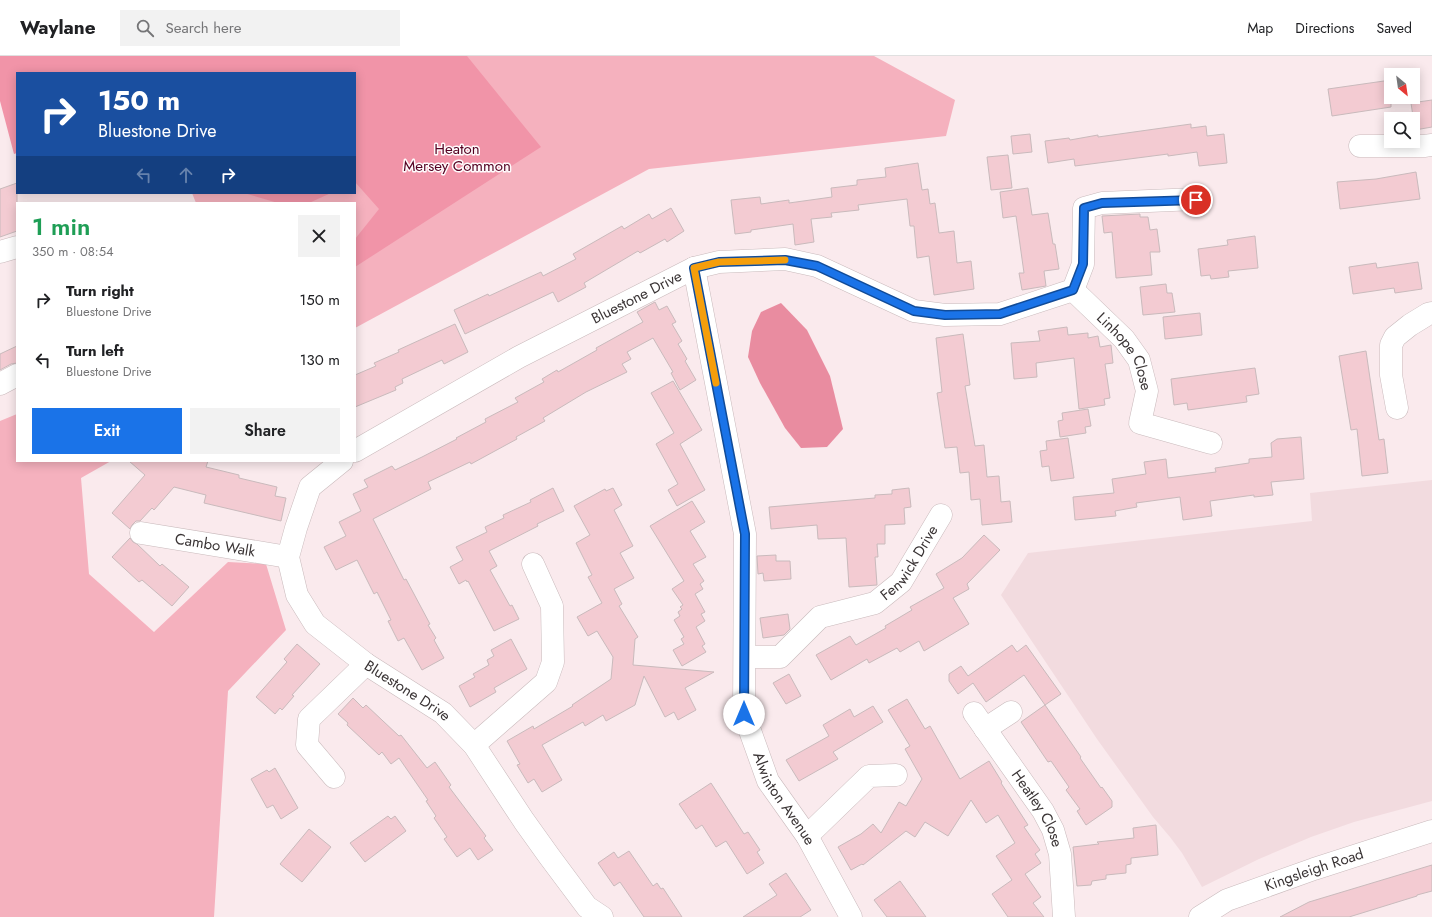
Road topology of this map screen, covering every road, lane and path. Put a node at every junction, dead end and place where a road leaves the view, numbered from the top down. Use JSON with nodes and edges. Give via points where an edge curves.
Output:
{"nodes":[{"id":1,"x":1432,"y":145,"type":"edge"},
{"id":2,"x":1360,"y":146,"type":"dead end"},
{"id":3,"x":1196,"y":200,"type":"dead end"},
{"id":4,"x":16,"y":247,"type":"edge"},
{"id":5,"x":0,"y":252,"type":"edge"},
{"id":6,"x":694,"y":268,"type":"junction"},
{"id":7,"x":1073,"y":290,"type":"junction"},
{"id":8,"x":1432,"y":313,"type":"edge"},
{"id":9,"x":16,"y":376,"type":"edge"},
{"id":10,"x":0,"y":384,"type":"edge"},
{"id":11,"x":1397,"y":408,"type":"dead end"},
{"id":12,"x":1211,"y":443,"type":"dead end"},
{"id":13,"x":356,"y":450,"type":"edge"},
{"id":14,"x":341,"y":462,"type":"edge"},
{"id":15,"x":941,"y":515,"type":"dead end"},
{"id":16,"x":141,"y":533,"type":"dead end"},
{"id":17,"x":288,"y":557,"type":"junction"},
{"id":18,"x":533,"y":564,"type":"dead end"},
{"id":19,"x":745,"y":657,"type":"junction"},
{"id":20,"x":366,"y":664,"type":"junction"},
{"id":21,"x":1011,"y":712,"type":"dead end"},
{"id":22,"x":474,"y":745,"type":"junction"},
{"id":23,"x":896,"y":775,"type":"dead end"},
{"id":24,"x":334,"y":777,"type":"dead end"},
{"id":25,"x":1432,"y":831,"type":"edge"},
{"id":26,"x":807,"y":836,"type":"junction"},
{"id":27,"x":588,"y":914,"type":"edge"},
{"id":28,"x":850,"y":917,"type":"edge"},
{"id":29,"x":1064,"y":917,"type":"edge"},
{"id":30,"x":1200,"y":917,"type":"edge"}],
"edges":[{"from":1,"to":2,"type":"street"},
{"from":3,"to":7,"type":"street","via":[[1102,203],[1084,208],[1083,264]]},
{"from":4,"to":5,"type":"street"},
{"from":6,"to":7,"type":"street","name":"Bluestone Drive","via":[[719,262],[791,261],[817,266],[914,311],[945,315],[1000,314]]},
{"from":6,"to":13,"type":"street","name":"Bluestone Drive","via":[[519,357]]},
{"from":6,"to":19,"type":"street","name":"Alwinton Avenue","via":[[745,534]]},
{"from":7,"to":12,"type":"street","name":"Linhope Close","via":[[1124,339],[1139,360],[1148,391],[1140,423]]},
{"from":8,"to":11,"type":"street","via":[[1410,325],[1391,345],[1391,375]]},
{"from":9,"to":10,"type":"street"},
{"from":14,"to":17,"type":"street","name":"Bluestone Drive","via":[[310,487]]},
{"from":15,"to":19,"type":"street","name":"Fenwick Drive","via":[[901,582],[875,603],[820,617],[780,657]]},
{"from":16,"to":17,"type":"street","name":"Cambo Walk"},
{"from":17,"to":20,"type":"street","name":"Bluestone Drive","via":[[297,595],[315,624]]},
{"from":18,"to":22,"type":"street","via":[[552,606],[553,662],[546,682]]},
{"from":19,"to":26,"type":"street","name":"Alwinton Avenue","via":[[744,714],[768,781]]},
{"from":20,"to":22,"type":"street","name":"Bluestone Drive","via":[[443,713]]},
{"from":20,"to":24,"type":"street","via":[[309,719],[307,745]]},
{"from":21,"to":29,"type":"street","name":"Heatley Close","via":[[979,721],[1043,811],[1053,830],[1060,854]]},
{"from":22,"to":27,"type":"street","name":"Bluestone Drive"},
{"from":23,"to":26,"type":"street","via":[[868,776]]},
{"from":25,"to":30,"type":"street","name":"Kingsleigh Road","via":[[1227,900]]},
{"from":26,"to":28,"type":"street","name":"Alwinton Avenue"}]}
